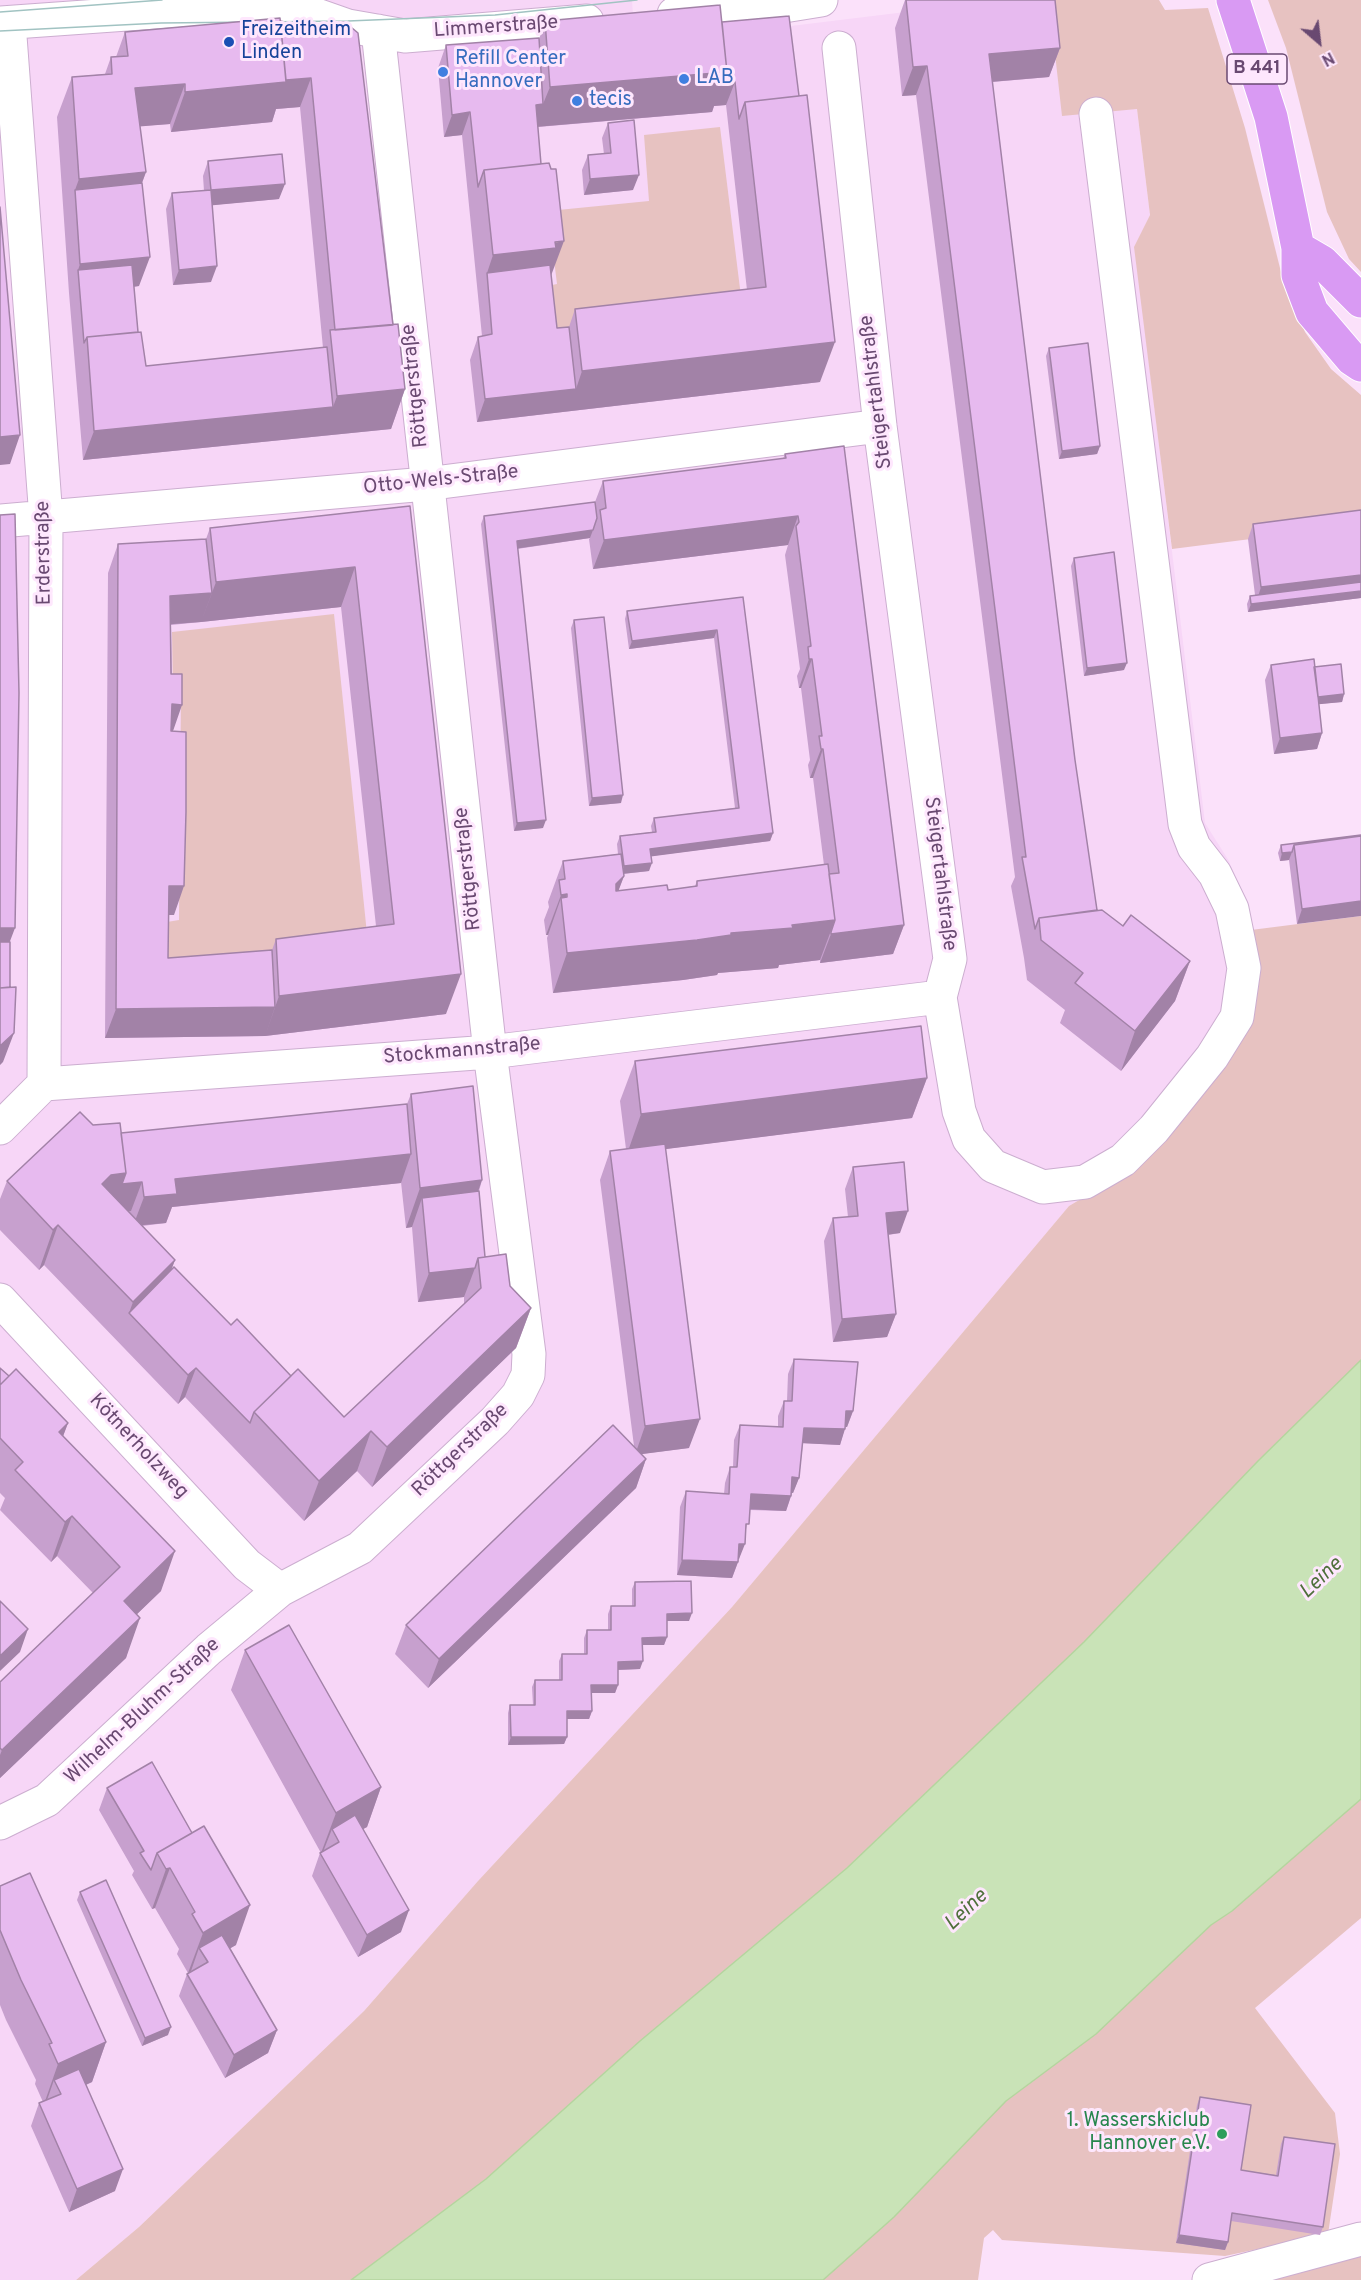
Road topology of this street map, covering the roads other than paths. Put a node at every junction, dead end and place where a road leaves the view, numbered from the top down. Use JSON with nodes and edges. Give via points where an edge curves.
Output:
{"nodes":[{"id":1,"x":821,"y":0,"type":"edge"},
{"id":2,"x":1233,"y":0,"type":"edge"},
{"id":3,"x":285,"y":1,"type":"edge"},
{"id":4,"x":5,"y":23,"type":"edge"},
{"id":5,"x":378,"y":32,"type":"junction"},
{"id":6,"x":839,"y":48,"type":"dead end"},
{"id":7,"x":1096,"y":114,"type":"dead end"},
{"id":8,"x":1298,"y":248,"type":"junction"},
{"id":9,"x":1361,"y":301,"type":"edge"},
{"id":10,"x":1361,"y":365,"type":"edge"},
{"id":11,"x":880,"y":426,"type":"junction"},
{"id":12,"x":426,"y":484,"type":"junction"},
{"id":13,"x":46,"y":518,"type":"junction"},
{"id":14,"x":0,"y":521,"type":"edge"},
{"id":15,"x":940,"y":997,"type":"junction"},
{"id":16,"x":490,"y":1052,"type":"junction"},
{"id":17,"x":44,"y":1084,"type":"junction"},
{"id":18,"x":0,"y":1128,"type":"edge"},
{"id":19,"x":0,"y":1300,"type":"edge"},
{"id":20,"x":280,"y":1590,"type":"junction"},
{"id":21,"x":0,"y":1823,"type":"edge"},
{"id":22,"x":1361,"y":2239,"type":"edge"},
{"id":23,"x":1209,"y":2280,"type":"edge"}],
"edges":[{"from":1,"to":5,"type":"street","name":"Limmerstraße","via":[[405,36]]},
{"from":2,"to":8,"type":"highway","number":"B 441","via":[[1271,117]]},
{"from":3,"to":4,"type":"street","name":"Limmerstraße"},
{"from":3,"to":5,"type":"street","name":"Limmerstraße","via":[[348,26]]},
{"from":4,"to":13,"type":"street","name":"Erderstraße"},
{"from":5,"to":12,"type":"street","name":"Röttgerstraße"},
{"from":6,"to":11,"type":"street","name":"Steigertahlstraße"},
{"from":7,"to":15,"type":"street","name":"Steigertahlstraße","via":[[1185,824],[1194,847],[1215,874],[1232,909],[1244,968],[1237,1017],[1183,1095],[1123,1160],[1085,1182],[1043,1187],[993,1166],[969,1139],[959,1111]]},
{"from":8,"to":9,"type":"highway","via":[[1322,262]]},
{"from":8,"to":10,"type":"highway","via":[[1298,275],[1312,312]]},
{"from":11,"to":12,"type":"street","name":"Otto-Wels-Straße"},
{"from":11,"to":15,"type":"street","name":"Steigertahlstraße","via":[[950,959]]},
{"from":12,"to":13,"type":"street","name":"Otto-Wels-Straße"},
{"from":12,"to":16,"type":"street","name":"Röttgerstraße"},
{"from":13,"to":14,"type":"street","name":"Otto-Wels-Straße"},
{"from":13,"to":17,"type":"street","name":"Erderstraße"},
{"from":15,"to":16,"type":"street","name":"Stockmannstraße"},
{"from":16,"to":17,"type":"street","name":"Stockmannstraße"},
{"from":16,"to":20,"type":"street","name":"Röttgerstraße","via":[[529,1354],[528,1375],[518,1395],[495,1421],[360,1548]]},
{"from":17,"to":18,"type":"street"},
{"from":19,"to":20,"type":"street","name":"Kötnerholzweg","via":[[247,1564]]},
{"from":20,"to":21,"type":"street","name":"Wilhelm-Bluhm-Straße","via":[[209,1649],[47,1800]]},
{"from":22,"to":23,"type":"street"}]}
